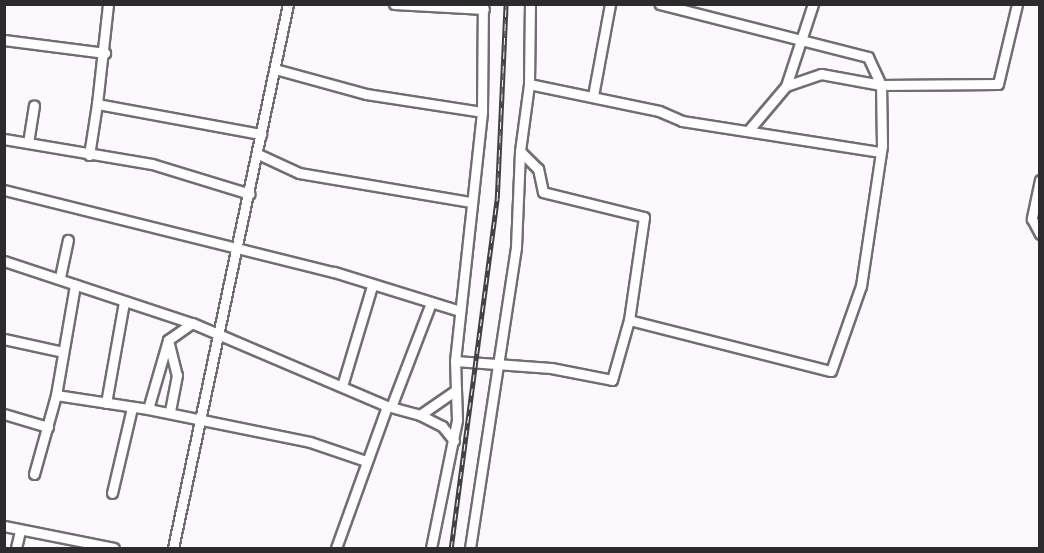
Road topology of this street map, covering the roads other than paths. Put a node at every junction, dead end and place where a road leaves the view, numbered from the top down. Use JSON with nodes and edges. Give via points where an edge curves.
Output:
{"nodes":[{"id":1,"x":108,"y":4,"type":"edge"},
{"id":2,"x":288,"y":4,"type":"edge"},
{"id":3,"x":394,"y":4,"type":"edge"},
{"id":4,"x":530,"y":4,"type":"edge"},
{"id":5,"x":610,"y":4,"type":"edge"},
{"id":6,"x":660,"y":4,"type":"edge"},
{"id":7,"x":813,"y":4,"type":"edge"},
{"id":8,"x":1017,"y":4,"type":"edge"},
{"id":9,"x":484,"y":7,"type":"edge"},
{"id":10,"x":802,"y":39,"type":"junction"},
{"id":11,"x":4,"y":40,"type":"edge"},
{"id":12,"x":105,"y":53,"type":"junction"},
{"id":13,"x":275,"y":69,"type":"junction"},
{"id":14,"x":529,"y":84,"type":"junction"},
{"id":15,"x":881,"y":85,"type":"junction"},
{"id":16,"x":786,"y":86,"type":"junction"},
{"id":17,"x":593,"y":96,"type":"junction"},
{"id":18,"x":97,"y":104,"type":"junction"},
{"id":19,"x":34,"y":105,"type":"dead end"},
{"id":20,"x":482,"y":112,"type":"junction"},
{"id":21,"x":748,"y":131,"type":"junction"},
{"id":22,"x":261,"y":134,"type":"junction"},
{"id":23,"x":4,"y":139,"type":"edge"},
{"id":24,"x":28,"y":143,"type":"junction"},
{"id":25,"x":520,"y":151,"type":"junction"},
{"id":26,"x":881,"y":152,"type":"junction"},
{"id":27,"x":89,"y":154,"type":"junction"},
{"id":28,"x":258,"y":154,"type":"junction"},
{"id":29,"x":1040,"y":180,"type":"edge"},
{"id":30,"x":4,"y":190,"type":"edge"},
{"id":31,"x":250,"y":194,"type":"junction"},
{"id":32,"x":470,"y":202,"type":"junction"},
{"id":33,"x":1040,"y":234,"type":"edge"},
{"id":34,"x":68,"y":240,"type":"dead end"},
{"id":35,"x":240,"y":249,"type":"junction"},
{"id":36,"x":4,"y":261,"type":"edge"},
{"id":37,"x":60,"y":277,"type":"junction"},
{"id":38,"x":75,"y":285,"type":"junction"},
{"id":39,"x":372,"y":286,"type":"junction"},
{"id":40,"x":124,"y":302,"type":"junction"},
{"id":41,"x":431,"y":303,"type":"junction"},
{"id":42,"x":460,"y":311,"type":"junction"},
{"id":43,"x":629,"y":320,"type":"junction"},
{"id":44,"x":192,"y":323,"type":"junction"},
{"id":45,"x":220,"y":333,"type":"junction"},
{"id":46,"x":4,"y":339,"type":"edge"},
{"id":47,"x":168,"y":340,"type":"junction"},
{"id":48,"x":63,"y":352,"type":"junction"},
{"id":49,"x":455,"y":361,"type":"junction"},
{"id":50,"x":495,"y":364,"type":"junction"},
{"id":51,"x":342,"y":386,"type":"junction"},
{"id":52,"x":456,"y":390,"type":"junction"},
{"id":53,"x":56,"y":395,"type":"junction"},
{"id":54,"x":106,"y":403,"type":"junction"},
{"id":55,"x":389,"y":406,"type":"junction"},
{"id":56,"x":132,"y":408,"type":"junction"},
{"id":57,"x":148,"y":409,"type":"junction"},
{"id":58,"x":170,"y":412,"type":"junction"},
{"id":59,"x":4,"y":414,"type":"edge"},
{"id":60,"x":420,"y":415,"type":"junction"},
{"id":61,"x":200,"y":417,"type":"junction"},
{"id":62,"x":48,"y":427,"type":"junction"},
{"id":63,"x":454,"y":441,"type":"junction"},
{"id":64,"x":366,"y":461,"type":"junction"},
{"id":65,"x":34,"y":474,"type":"dead end"},
{"id":66,"x":112,"y":493,"type":"dead end"},
{"id":67,"x":4,"y":526,"type":"edge"},
{"id":68,"x":20,"y":530,"type":"junction"},
{"id":69,"x":16,"y":549,"type":"edge"},
{"id":70,"x":114,"y":549,"type":"edge"},
{"id":71,"x":173,"y":549,"type":"edge"},
{"id":72,"x":336,"y":549,"type":"edge"},
{"id":73,"x":431,"y":549,"type":"edge"},
{"id":74,"x":470,"y":549,"type":"edge"}],
"edges":[{"from":1,"to":12,"type":"street"},
{"from":2,"to":13,"type":"street"},
{"from":3,"to":9,"type":"street"},
{"from":4,"to":14,"type":"street"},
{"from":5,"to":17,"type":"street"},
{"from":6,"to":10,"type":"street"},
{"from":7,"to":10,"type":"street"},
{"from":8,"to":15,"type":"street","via":[[998,84]]},
{"from":9,"to":20,"type":"street"},
{"from":10,"to":15,"type":"street","via":[[868,57]]},
{"from":10,"to":16,"type":"street"},
{"from":11,"to":12,"type":"street"},
{"from":12,"to":18,"type":"street"},
{"from":13,"to":20,"type":"street","via":[[366,94]]},
{"from":13,"to":22,"type":"street"},
{"from":14,"to":17,"type":"street"},
{"from":14,"to":25,"type":"street"},
{"from":15,"to":16,"type":"street","via":[[821,74]]},
{"from":15,"to":26,"type":"street"},
{"from":16,"to":21,"type":"street"},
{"from":17,"to":21,"type":"street","via":[[682,121]]},
{"from":18,"to":22,"type":"street"},
{"from":18,"to":27,"type":"street"},
{"from":19,"to":24,"type":"street"},
{"from":20,"to":32,"type":"street"},
{"from":21,"to":26,"type":"street"},
{"from":22,"to":28,"type":"street"},
{"from":23,"to":24,"type":"street"},
{"from":24,"to":27,"type":"street"},
{"from":25,"to":43,"type":"street","via":[[538,169],[543,192],[644,217]]},
{"from":25,"to":50,"type":"street","via":[[516,246]]},
{"from":26,"to":43,"type":"street","via":[[861,286],[831,371]]},
{"from":27,"to":31,"type":"street","via":[[152,164]]},
{"from":28,"to":31,"type":"street"},
{"from":28,"to":32,"type":"street","via":[[299,173]]},
{"from":29,"to":33,"type":"street","via":[[1032,219]]},
{"from":30,"to":35,"type":"street"},
{"from":31,"to":35,"type":"street"},
{"from":32,"to":42,"type":"street"},
{"from":34,"to":37,"type":"street"},
{"from":35,"to":39,"type":"street"},
{"from":35,"to":45,"type":"street"},
{"from":36,"to":37,"type":"street"},
{"from":37,"to":38,"type":"street"},
{"from":38,"to":40,"type":"street"},
{"from":38,"to":48,"type":"street"},
{"from":39,"to":41,"type":"street"},
{"from":39,"to":51,"type":"street"},
{"from":40,"to":44,"type":"street"},
{"from":40,"to":54,"type":"street"},
{"from":41,"to":42,"type":"street"},
{"from":41,"to":55,"type":"street"},
{"from":42,"to":49,"type":"street"},
{"from":43,"to":50,"type":"street","via":[[612,380]]},
{"from":44,"to":45,"type":"street"},
{"from":44,"to":47,"type":"street"},
{"from":45,"to":51,"type":"street"},
{"from":45,"to":61,"type":"street"},
{"from":46,"to":48,"type":"street"},
{"from":47,"to":57,"type":"street"},
{"from":47,"to":58,"type":"street","via":[[177,375]]},
{"from":48,"to":53,"type":"street"},
{"from":49,"to":50,"type":"street"},
{"from":49,"to":52,"type":"street"},
{"from":50,"to":74,"type":"street"},
{"from":51,"to":55,"type":"street"},
{"from":52,"to":60,"type":"street"},
{"from":52,"to":63,"type":"street"},
{"from":53,"to":54,"type":"street"},
{"from":53,"to":62,"type":"street"},
{"from":54,"to":56,"type":"street"},
{"from":55,"to":60,"type":"street"},
{"from":55,"to":64,"type":"street"},
{"from":56,"to":57,"type":"street"},
{"from":56,"to":66,"type":"street"},
{"from":57,"to":58,"type":"street"},
{"from":58,"to":61,"type":"street"},
{"from":59,"to":62,"type":"street"},
{"from":60,"to":63,"type":"street","via":[[442,426]]},
{"from":61,"to":64,"type":"street","via":[[310,442]]},
{"from":61,"to":71,"type":"street"},
{"from":62,"to":65,"type":"street"},
{"from":63,"to":73,"type":"street"},
{"from":64,"to":72,"type":"street"},
{"from":67,"to":68,"type":"street"},
{"from":68,"to":69,"type":"street"},
{"from":68,"to":70,"type":"street"}]}
